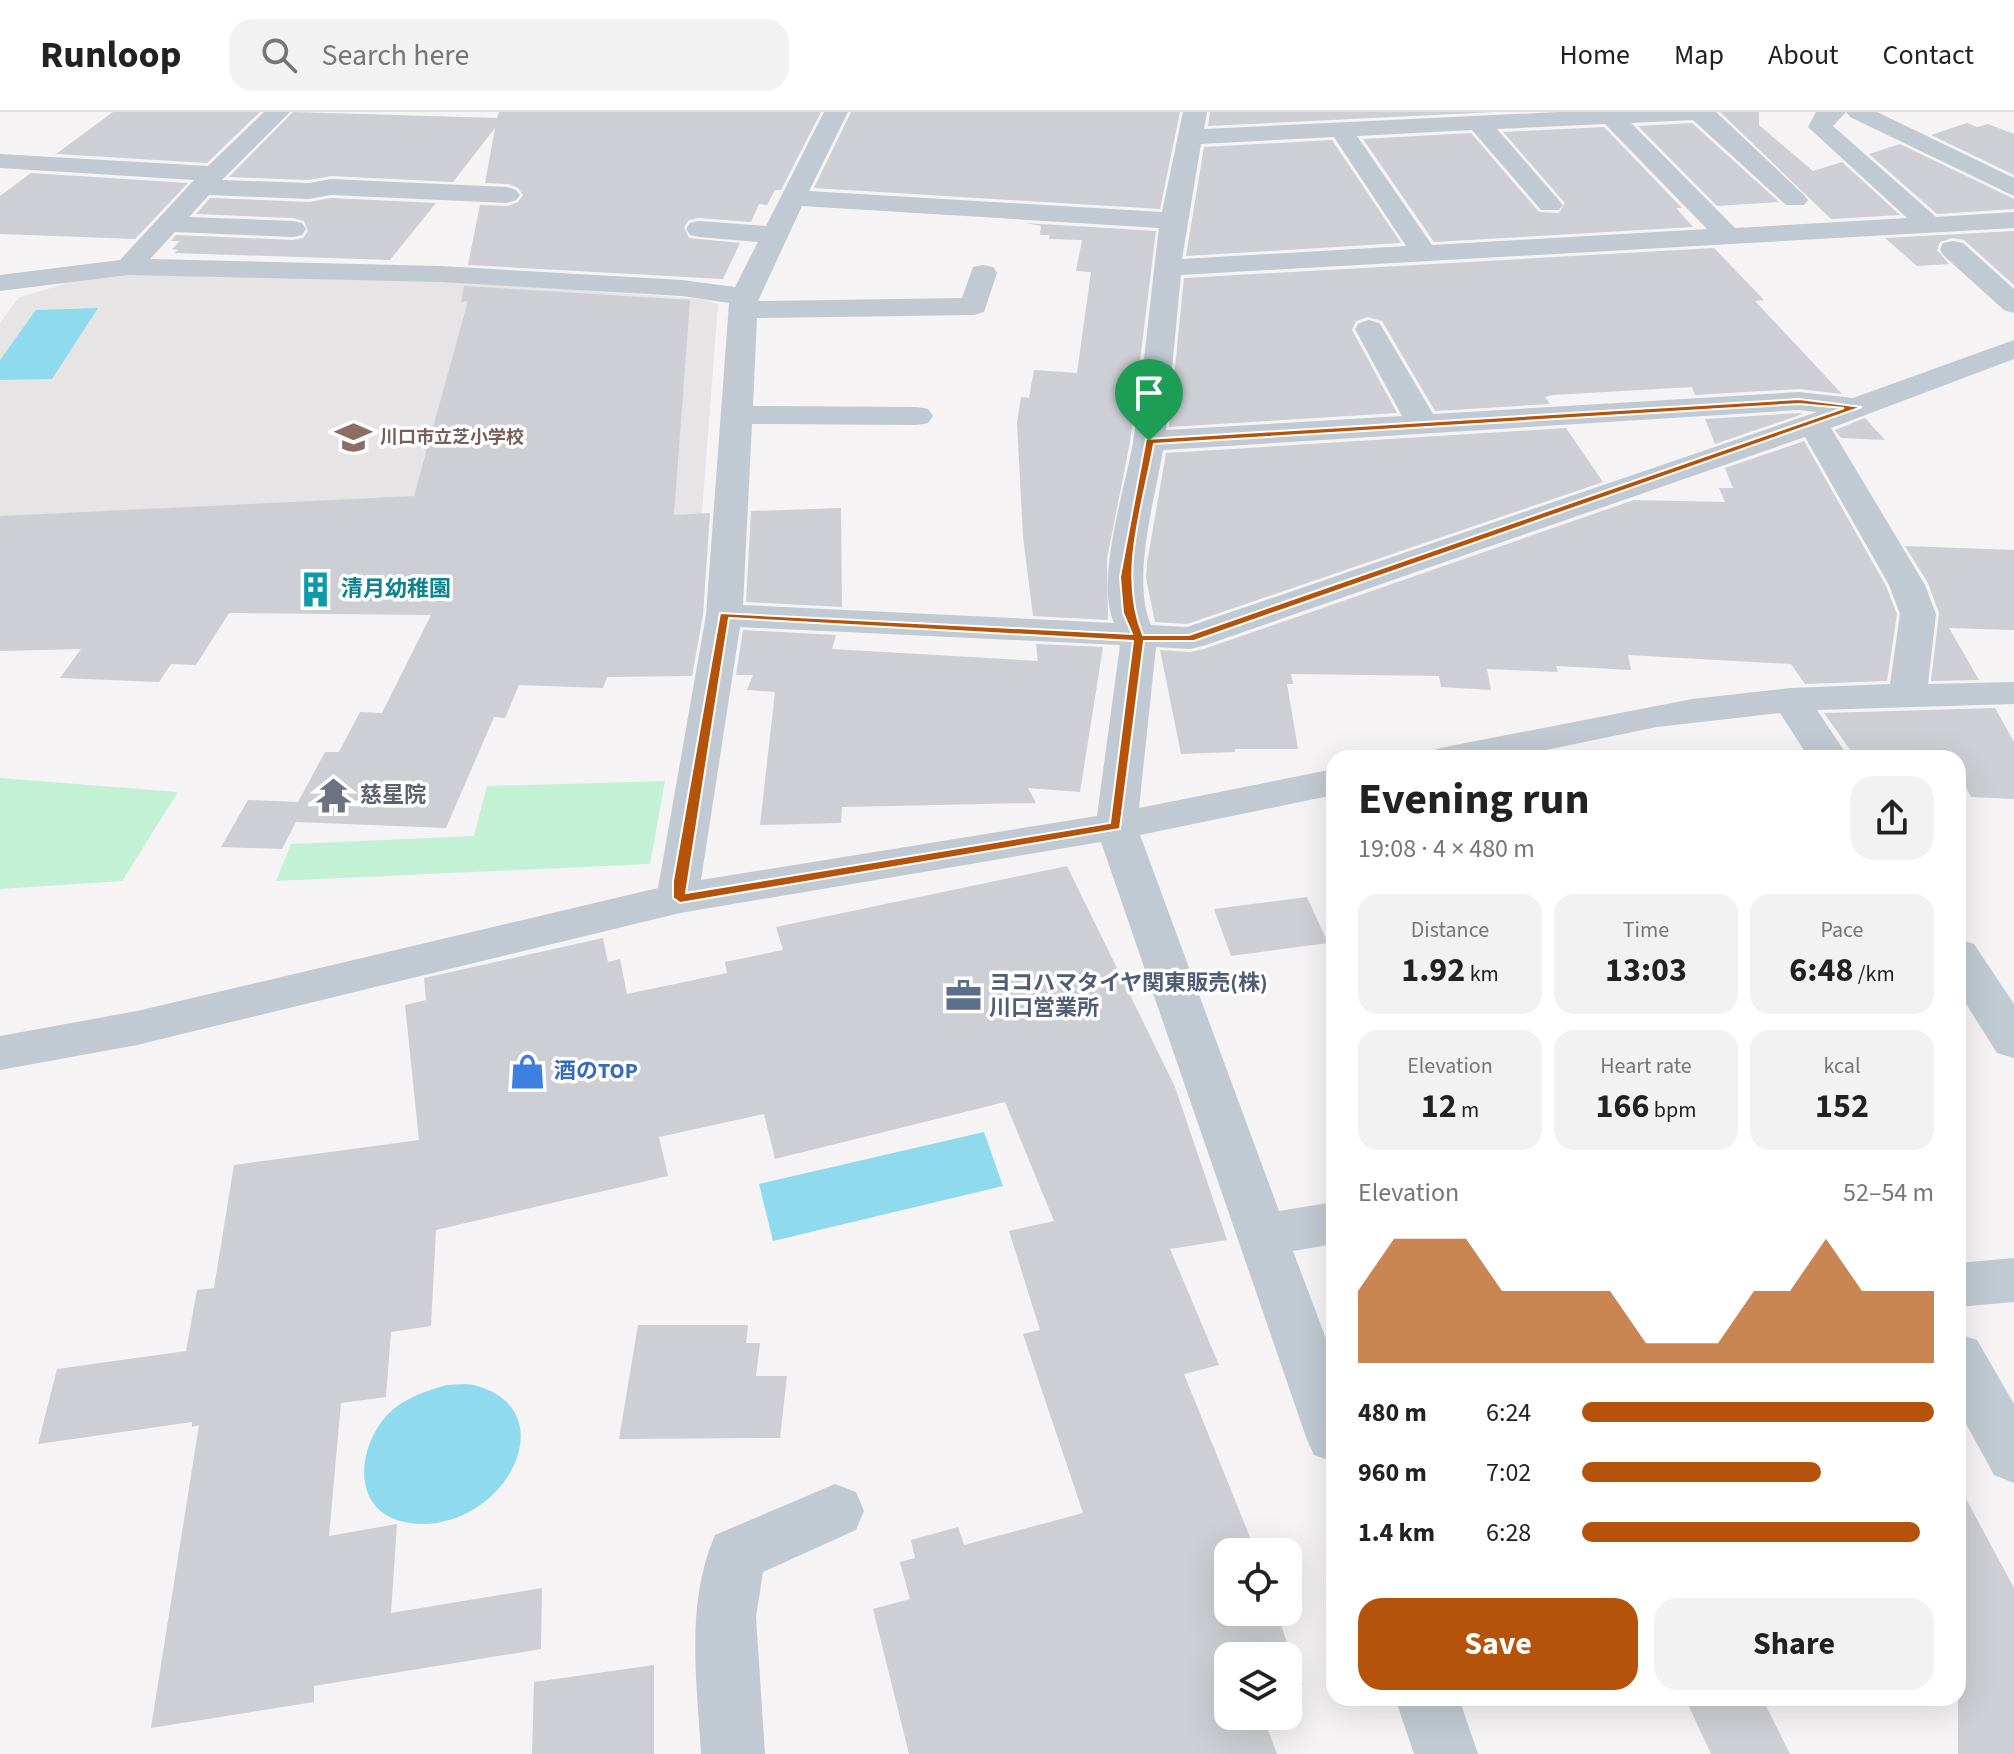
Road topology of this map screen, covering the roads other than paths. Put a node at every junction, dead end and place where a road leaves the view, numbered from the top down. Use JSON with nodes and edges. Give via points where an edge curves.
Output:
{"nodes":[{"id":1,"x":278,"y":112,"type":"edge"},
{"id":2,"x":836,"y":112,"type":"edge"},
{"id":3,"x":1701,"y":112,"type":"edge"},
{"id":4,"x":1835,"y":112,"type":"edge"},
{"id":5,"x":1858,"y":112,"type":"edge"},
{"id":6,"x":1541,"y":115,"type":"edge"},
{"id":7,"x":1611,"y":116,"type":"junction"},
{"id":8,"x":1478,"y":122,"type":"junction"},
{"id":9,"x":1193,"y":124,"type":"edge"},
{"id":10,"x":1340,"y":128,"type":"junction"},
{"id":11,"x":0,"y":161,"type":"edge"},
{"id":12,"x":208,"y":180,"type":"junction"},
{"id":13,"x":2014,"y":188,"type":"edge"},
{"id":14,"x":507,"y":195,"type":"dead end"},
{"id":15,"x":793,"y":198,"type":"junction"},
{"id":16,"x":1795,"y":200,"type":"dead end"},
{"id":17,"x":1550,"y":205,"type":"dead end"},
{"id":18,"x":2014,"y":220,"type":"edge"},
{"id":19,"x":1173,"y":221,"type":"junction"},
{"id":20,"x":167,"y":224,"type":"junction"},
{"id":21,"x":1929,"y":224,"type":"junction"},
{"id":22,"x":293,"y":229,"type":"dead end"},
{"id":23,"x":699,"y":229,"type":"dead end"},
{"id":24,"x":775,"y":235,"type":"junction"},
{"id":25,"x":1729,"y":237,"type":"junction"},
{"id":26,"x":1953,"y":249,"type":"dead end"},
{"id":27,"x":1424,"y":253,"type":"junction"},
{"id":28,"x":128,"y":267,"type":"junction"},
{"id":29,"x":1167,"y":268,"type":"junction"},
{"id":30,"x":983,"y":273,"type":"dead end"},
{"id":31,"x":0,"y":283,"type":"edge"},
{"id":32,"x":744,"y":304,"type":"junction"},
{"id":33,"x":2014,"y":304,"type":"edge"},
{"id":34,"x":1369,"y":329,"type":"dead end"},
{"id":35,"x":2014,"y":349,"type":"edge"},
{"id":36,"x":1857,"y":407,"type":"junction"},
{"id":37,"x":736,"y":415,"type":"junction"},
{"id":38,"x":917,"y":416,"type":"dead end"},
{"id":39,"x":1422,"y":423,"type":"junction"},
{"id":40,"x":1813,"y":424,"type":"junction"},
{"id":41,"x":1149,"y":441,"type":"junction"},
{"id":42,"x":724,"y":615,"type":"junction"},
{"id":43,"x":1139,"y":638,"type":"junction"},
{"id":44,"x":2014,"y":693,"type":"edge"},
{"id":45,"x":1908,"y":696,"type":"junction"},
{"id":46,"x":1791,"y":700,"type":"junction"},
{"id":47,"x":1489,"y":750,"type":"edge"},
{"id":48,"x":1824,"y":750,"type":"edge"},
{"id":49,"x":1326,"y":784,"type":"edge"},
{"id":50,"x":1116,"y":826,"type":"junction"},
{"id":51,"x":680,"y":898,"type":"junction"},
{"id":52,"x":1966,"y":967,"type":"edge"},
{"id":53,"x":2014,"y":1041,"type":"edge"},
{"id":54,"x":0,"y":1053,"type":"edge"},
{"id":55,"x":1326,"y":1224,"type":"edge"},
{"id":56,"x":1261,"y":1235,"type":"junction"},
{"id":57,"x":2014,"y":1280,"type":"edge"},
{"id":58,"x":1966,"y":1284,"type":"edge"},
{"id":59,"x":1966,"y":1371,"type":"edge"},
{"id":60,"x":1326,"y":1415,"type":"edge"},
{"id":61,"x":2014,"y":1457,"type":"edge"},
{"id":62,"x":835,"y":1511,"type":"dead end"},
{"id":63,"x":1430,"y":1706,"type":"edge"},
{"id":64,"x":733,"y":1754,"type":"edge"},
{"id":65,"x":1446,"y":1754,"type":"edge"}],
"edges":[{"from":1,"to":12,"type":"street"},
{"from":2,"to":15,"type":"street"},
{"from":3,"to":7,"type":"street"},
{"from":3,"to":16,"type":"street"},
{"from":4,"to":21,"type":"street","via":[[1824,117],[1820,127]]},
{"from":5,"to":13,"type":"street"},
{"from":6,"to":7,"type":"street"},
{"from":6,"to":8,"type":"street"},
{"from":7,"to":25,"type":"street"},
{"from":8,"to":10,"type":"street"},
{"from":8,"to":17,"type":"street"},
{"from":9,"to":10,"type":"street"},
{"from":9,"to":19,"type":"street"},
{"from":10,"to":27,"type":"street"},
{"from":11,"to":12,"type":"street"},
{"from":12,"to":14,"type":"street","via":[[309,191],[331,187]]},
{"from":12,"to":20,"type":"street"},
{"from":15,"to":19,"type":"street"},
{"from":15,"to":24,"type":"street"},
{"from":18,"to":21,"type":"street"},
{"from":19,"to":29,"type":"street"},
{"from":20,"to":22,"type":"street"},
{"from":20,"to":28,"type":"street"},
{"from":21,"to":25,"type":"street"},
{"from":23,"to":24,"type":"street"},
{"from":24,"to":32,"type":"street"},
{"from":25,"to":27,"type":"street"},
{"from":26,"to":33,"type":"street"},
{"from":27,"to":29,"type":"street"},
{"from":28,"to":31,"type":"street"},
{"from":28,"to":32,"type":"street","via":[[440,274],[682,288]]},
{"from":29,"to":41,"type":"street"},
{"from":30,"to":32,"type":"street","via":[[974,306]]},
{"from":32,"to":37,"type":"street"},
{"from":34,"to":39,"type":"street"},
{"from":35,"to":36,"type":"street"},
{"from":36,"to":39,"type":"street","via":[[1799,401]]},
{"from":36,"to":40,"type":"street"},
{"from":37,"to":38,"type":"street"},
{"from":37,"to":42,"type":"street"},
{"from":39,"to":41,"type":"street"},
{"from":40,"to":43,"type":"street","via":[[1190,638]]},
{"from":40,"to":45,"type":"street","via":[[1907,585],[1918,614]]},
{"from":41,"to":43,"type":"street","via":[[1125,577],[1128,613]]},
{"from":42,"to":43,"type":"street"},
{"from":42,"to":51,"type":"street"},
{"from":43,"to":50,"type":"street"},
{"from":44,"to":45,"type":"street"},
{"from":45,"to":46,"type":"street"},
{"from":46,"to":47,"type":"street","via":[[1677,712]]},
{"from":46,"to":48,"type":"street"},
{"from":49,"to":50,"type":"street"},
{"from":50,"to":51,"type":"street"},
{"from":50,"to":56,"type":"street"},
{"from":51,"to":54,"type":"street","via":[[137,1028]]},
{"from":52,"to":53,"type":"street"},
{"from":55,"to":56,"type":"street"},
{"from":56,"to":60,"type":"street"},
{"from":57,"to":58,"type":"street"},
{"from":59,"to":61,"type":"street"},
{"from":62,"to":64,"type":"street","via":[[736,1555],[725,1617]]},
{"from":63,"to":65,"type":"street"}]}
